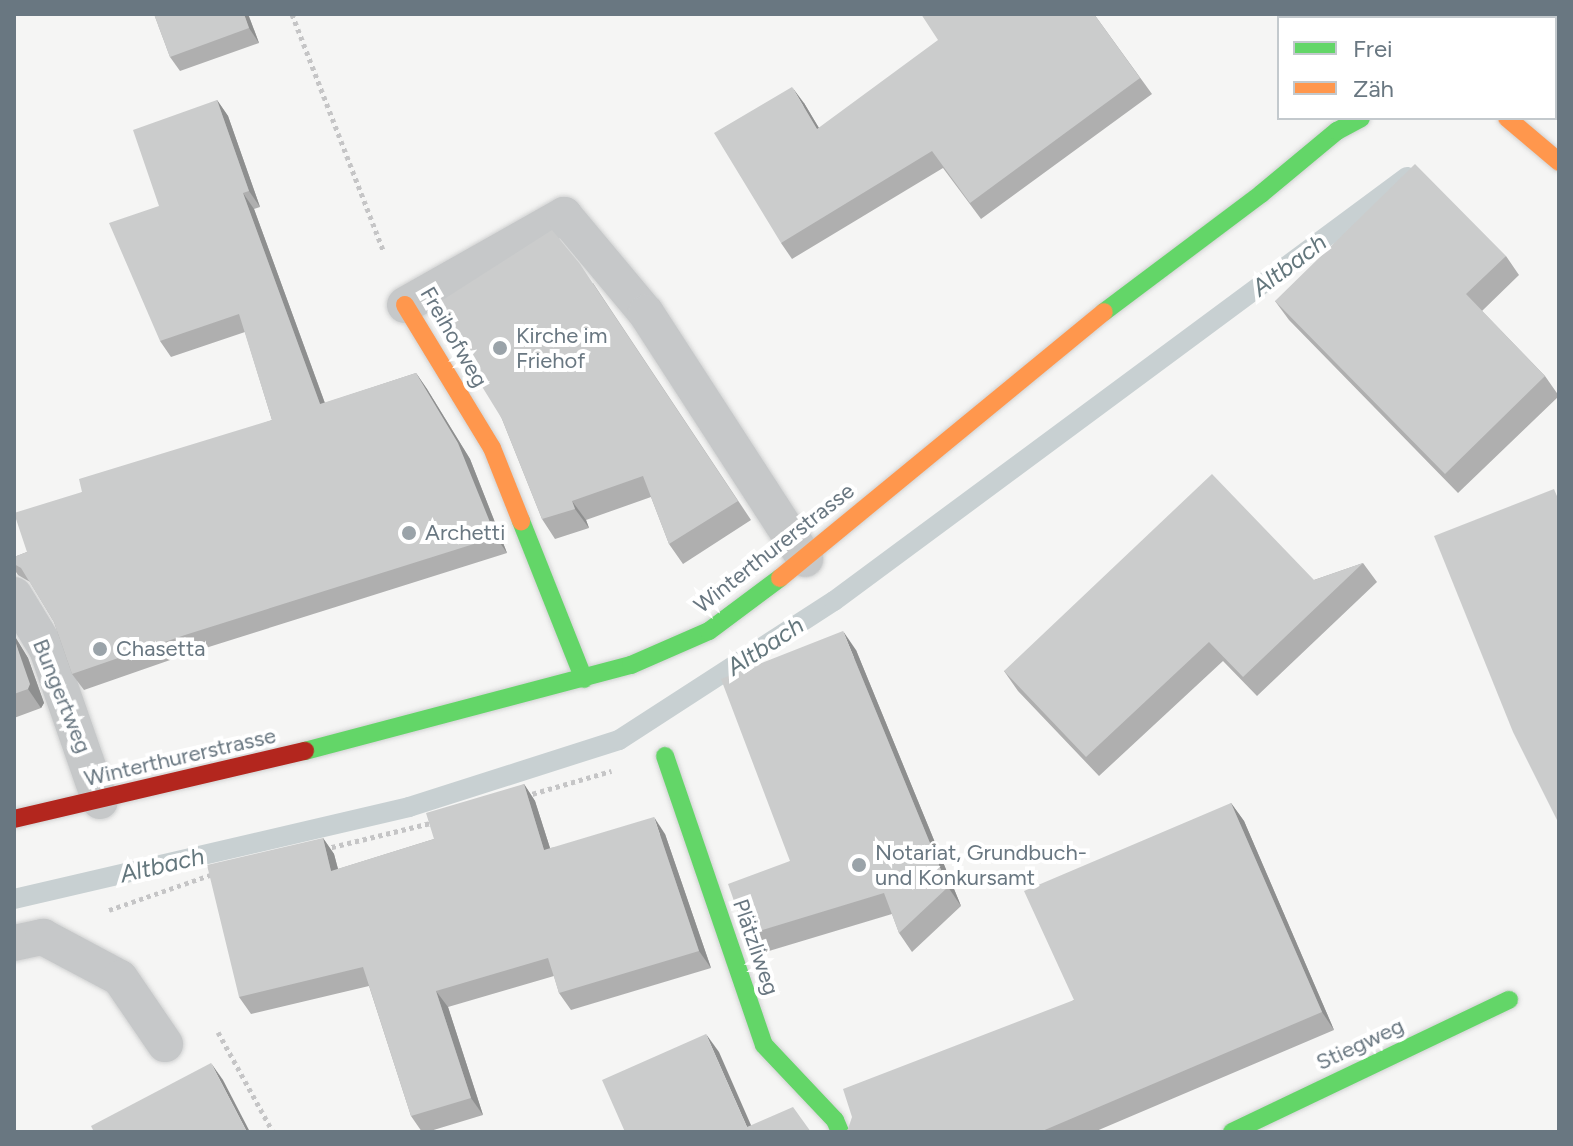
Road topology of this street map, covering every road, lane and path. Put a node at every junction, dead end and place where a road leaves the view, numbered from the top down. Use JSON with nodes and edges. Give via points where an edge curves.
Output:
{"nodes":[{"id":1,"x":292,"y":14,"type":"edge"},
{"id":2,"x":1357,"y":120,"type":"edge"},
{"id":3,"x":1509,"y":120,"type":"edge"},
{"id":4,"x":1559,"y":162,"type":"edge"},
{"id":5,"x":405,"y":305,"type":"junction"},
{"id":6,"x":805,"y":559,"type":"junction"},
{"id":7,"x":14,"y":595,"type":"edge"},
{"id":8,"x":584,"y":679,"type":"junction"},
{"id":9,"x":665,"y":756,"type":"joint"},
{"id":10,"x":517,"y":798,"type":"edge"},
{"id":11,"x":100,"y":801,"type":"junction"},
{"id":12,"x":14,"y":819,"type":"edge"},
{"id":13,"x":443,"y":819,"type":"edge"},
{"id":14,"x":308,"y":852,"type":"edge"},
{"id":15,"x":218,"y":873,"type":"edge"},
{"id":16,"x":149,"y":894,"type":"dead end"},
{"id":17,"x":28,"y":940,"type":"edge"},
{"id":18,"x":1509,"y":1000,"type":"dead end"},
{"id":19,"x":165,"y":1044,"type":"joint"},
{"id":20,"x":273,"y":1132,"type":"edge"},
{"id":21,"x":840,"y":1132,"type":"edge"},
{"id":22,"x":1232,"y":1132,"type":"edge"}],
"edges":[{"from":1,"to":5,"type":"path","name":"Freihofweg"},
{"from":2,"to":6,"type":"main road","name":"Winterthurerstrasse","via":[[1038,363]]},
{"from":3,"to":4,"type":"main road"},
{"from":5,"to":6,"type":"lane","via":[[564,215],[646,313]]},
{"from":5,"to":8,"type":"main road","name":"Freihofweg","via":[[492,448]]},
{"from":6,"to":8,"type":"main road","name":"Winterthurerstrasse","via":[[709,631]]},
{"from":7,"to":11,"type":"lane","name":"Bungertweg","via":[[47,649]]},
{"from":8,"to":11,"type":"main road","name":"Winterthurerstrasse"},
{"from":9,"to":10,"type":"path"},
{"from":9,"to":21,"type":"main road","name":"Plätzliweg","via":[[764,1045],[835,1120]]},
{"from":11,"to":12,"type":"main road","name":"Winterthurerstrasse"},
{"from":13,"to":14,"type":"path"},
{"from":15,"to":16,"type":"path"},
{"from":17,"to":19,"type":"lane","via":[[120,978]]},
{"from":18,"to":22,"type":"main road","name":"Stiegweg"},
{"from":19,"to":20,"type":"path","via":[[218,1031]]}]}
